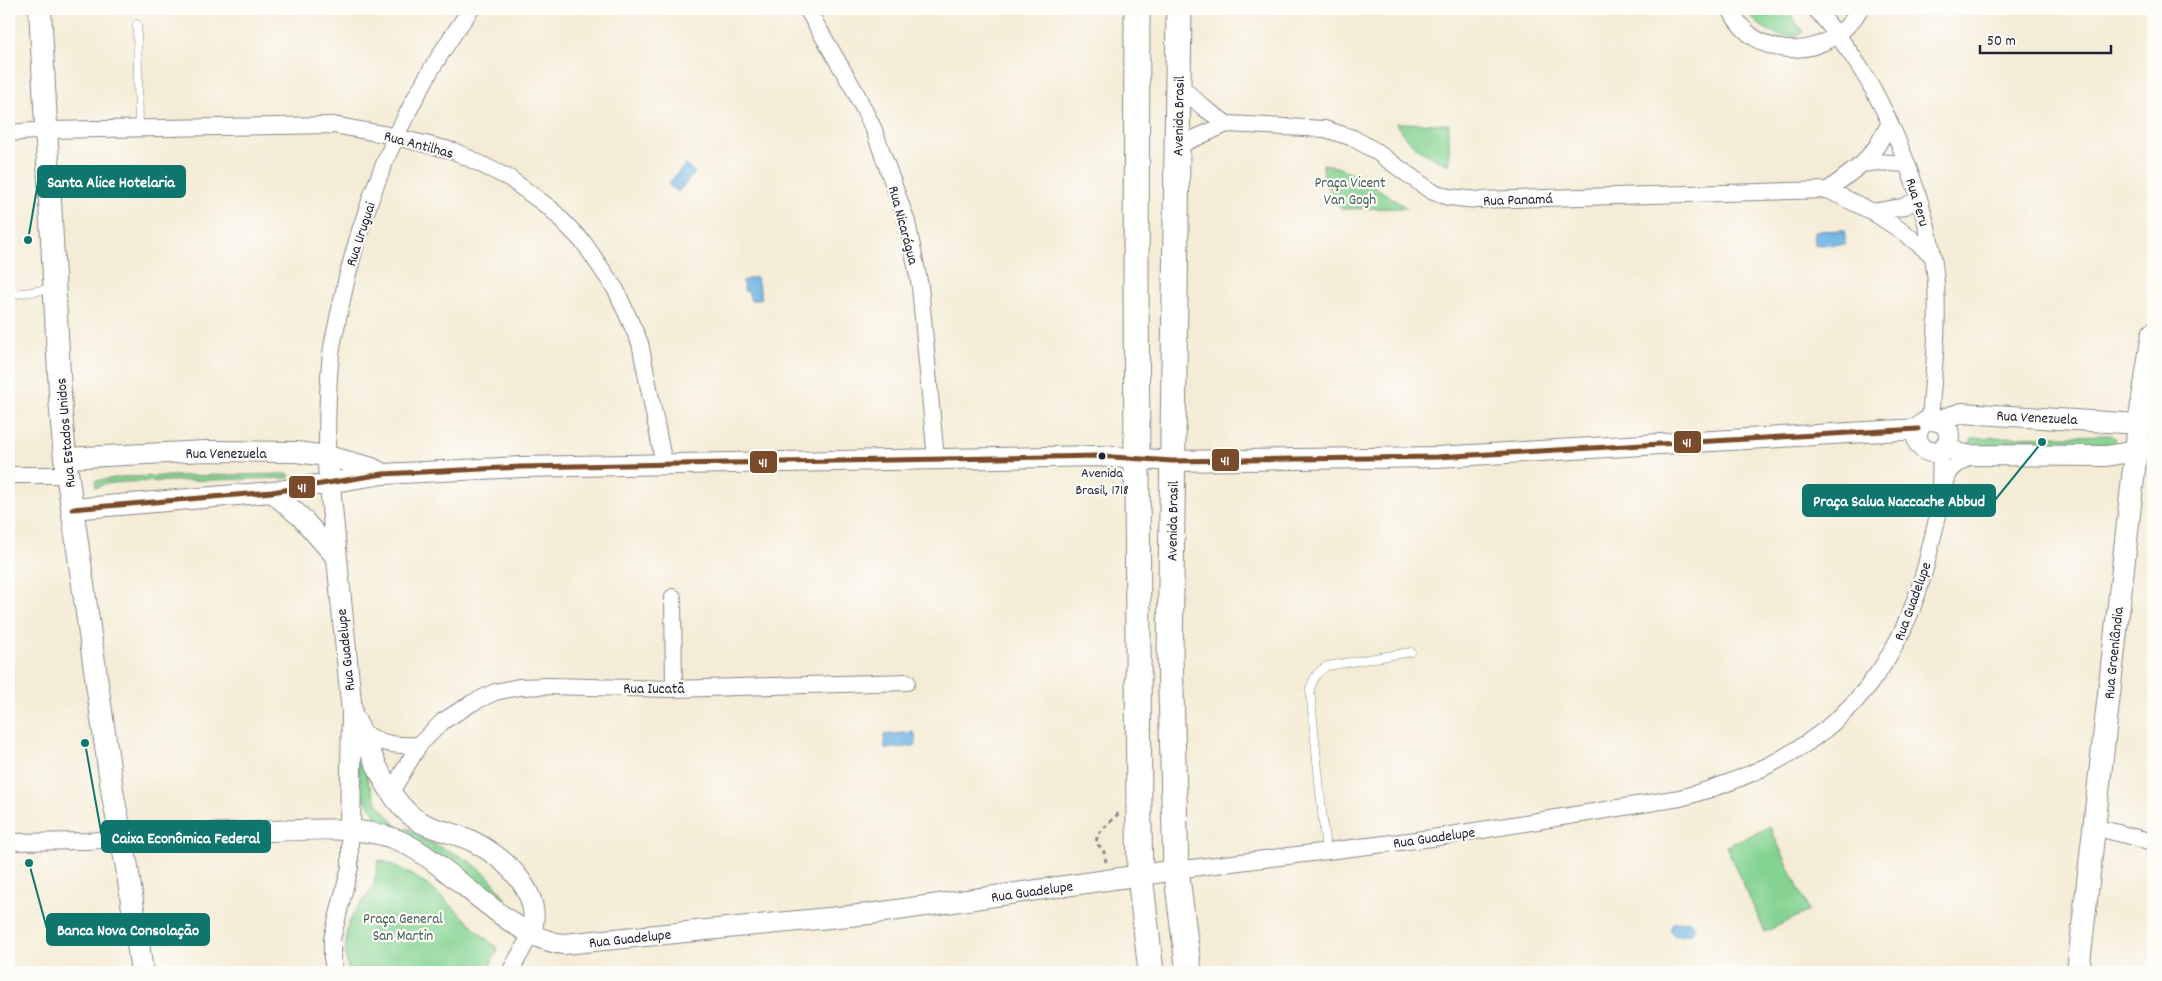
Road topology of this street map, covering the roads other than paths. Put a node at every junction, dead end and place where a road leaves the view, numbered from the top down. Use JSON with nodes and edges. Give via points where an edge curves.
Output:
{"nodes":[{"id":1,"x":40,"y":9,"type":"edge"},
{"id":2,"x":471,"y":9,"type":"edge"},
{"id":3,"x":807,"y":9,"type":"edge"},
{"id":4,"x":1137,"y":9,"type":"edge"},
{"id":5,"x":1180,"y":9,"type":"edge"},
{"id":6,"x":1730,"y":9,"type":"edge"},
{"id":7,"x":1816,"y":9,"type":"edge"},
{"id":8,"x":1860,"y":9,"type":"edge"},
{"id":9,"x":137,"y":24,"type":"dead end"},
{"id":10,"x":1837,"y":36,"type":"junction"},
{"id":11,"x":1178,"y":84,"type":"junction"},
{"id":12,"x":1890,"y":123,"type":"junction"},
{"id":13,"x":1227,"y":124,"type":"junction"},
{"id":14,"x":139,"y":129,"type":"junction"},
{"id":15,"x":46,"y":130,"type":"junction"},
{"id":16,"x":9,"y":133,"type":"edge"},
{"id":17,"x":395,"y":137,"type":"junction"},
{"id":18,"x":1136,"y":144,"type":"junction"},
{"id":19,"x":1177,"y":146,"type":"junction"},
{"id":20,"x":1862,"y":164,"type":"junction"},
{"id":21,"x":1906,"y":164,"type":"junction"},
{"id":22,"x":1828,"y":190,"type":"junction"},
{"id":23,"x":1919,"y":199,"type":"junction"},
{"id":24,"x":1873,"y":212,"type":"junction"},
{"id":25,"x":1932,"y":255,"type":"junction"},
{"id":26,"x":55,"y":288,"type":"junction"},
{"id":27,"x":9,"y":295,"type":"edge"},
{"id":28,"x":2153,"y":334,"type":"edge"},
{"id":29,"x":1928,"y":424,"type":"junction"},
{"id":30,"x":2146,"y":425,"type":"edge"},
{"id":31,"x":1943,"y":448,"type":"junction"},
{"id":32,"x":2145,"y":449,"type":"edge"},
{"id":33,"x":1972,"y":454,"type":"junction"},
{"id":34,"x":327,"y":456,"type":"junction"},
{"id":35,"x":1138,"y":459,"type":"junction"},
{"id":36,"x":936,"y":460,"type":"junction"},
{"id":37,"x":1172,"y":461,"type":"junction"},
{"id":38,"x":664,"y":464,"type":"junction"},
{"id":39,"x":66,"y":467,"type":"junction"},
{"id":40,"x":383,"y":474,"type":"junction"},
{"id":41,"x":9,"y":475,"type":"edge"},
{"id":42,"x":329,"y":482,"type":"junction"},
{"id":43,"x":272,"y":492,"type":"junction"},
{"id":44,"x":72,"y":509,"type":"junction"},
{"id":45,"x":1938,"y":512,"type":"junction"},
{"id":46,"x":336,"y":557,"type":"junction"},
{"id":47,"x":673,"y":597,"type":"dead end"},
{"id":48,"x":1411,"y":652,"type":"dead end"},
{"id":49,"x":907,"y":682,"type":"dead end"},
{"id":50,"x":674,"y":688,"type":"junction"},
{"id":51,"x":352,"y":712,"type":"junction"},
{"id":52,"x":363,"y":732,"type":"junction"},
{"id":53,"x":419,"y":746,"type":"junction"},
{"id":54,"x":391,"y":792,"type":"junction"},
{"id":55,"x":2094,"y":827,"type":"junction"},
{"id":56,"x":350,"y":831,"type":"junction"},
{"id":57,"x":121,"y":838,"type":"junction"},
{"id":58,"x":9,"y":842,"type":"edge"},
{"id":59,"x":2153,"y":842,"type":"edge"},
{"id":60,"x":1326,"y":852,"type":"junction"},
{"id":61,"x":1176,"y":870,"type":"junction"},
{"id":62,"x":1140,"y":875,"type":"junction"},
{"id":63,"x":531,"y":934,"type":"junction"},
{"id":64,"x":142,"y":972,"type":"edge"},
{"id":65,"x":335,"y":972,"type":"edge"},
{"id":66,"x":510,"y":972,"type":"edge"},
{"id":67,"x":1151,"y":972,"type":"edge"},
{"id":68,"x":1189,"y":972,"type":"edge"},
{"id":69,"x":2078,"y":972,"type":"edge"}],
"edges":[{"from":1,"to":15,"type":"main road","name":"Rua Estados Unidos"},
{"from":2,"to":17,"type":"street","name":"Rua Uruguai","via":[[417,93]]},
{"from":3,"to":36,"type":"street","name":"Rua Nicarágua","via":[[874,130],[906,222],[920,286]]},
{"from":4,"to":18,"type":"main road"},
{"from":5,"to":11,"type":"main road","name":"Avenida Brasil"},
{"from":6,"to":10,"type":"street","via":[[1754,36],[1779,47],[1818,46]]},
{"from":7,"to":10,"type":"street","name":"Rua Peru"},
{"from":8,"to":10,"type":"street"},
{"from":9,"to":14,"type":"lane"},
{"from":10,"to":12,"type":"street","name":"Rua Peru","via":[[1854,57]]},
{"from":11,"to":13,"type":"street"},
{"from":11,"to":19,"type":"main road","name":"Avenida Brasil"},
{"from":12,"to":20,"type":"street"},
{"from":12,"to":21,"type":"street","name":"Rua Peru"},
{"from":13,"to":19,"type":"street","name":"Rua Panamá"},
{"from":13,"to":22,"type":"street","name":"Rua Panamá","via":[[1325,129],[1353,138],[1431,191],[1448,198],[1477,200]]},
{"from":14,"to":15,"type":"street","name":"Rua Antilhas"},
{"from":14,"to":17,"type":"street","name":"Rua Antilhas","via":[[333,125]]},
{"from":15,"to":16,"type":"street","name":"Rua Antilhas"},
{"from":15,"to":26,"type":"main road","name":"Rua Estados Unidos"},
{"from":17,"to":34,"type":"street","name":"Rua Uruguai","via":[[347,272],[331,354]]},
{"from":17,"to":38,"type":"street","name":"Rua Antilhas","via":[[454,151],[509,178],[551,209],[584,243],[616,290],[640,343]]},
{"from":18,"to":19,"type":"main road"},
{"from":18,"to":35,"type":"main road"},
{"from":19,"to":37,"type":"main road","name":"Avenida Brasil"},
{"from":20,"to":21,"type":"street"},
{"from":20,"to":22,"type":"street"},
{"from":21,"to":23,"type":"street","name":"Rua Peru"},
{"from":22,"to":24,"type":"street","name":"Rua Panamá"},
{"from":23,"to":24,"type":"street","via":[[1902,207]]},
{"from":23,"to":25,"type":"street","name":"Rua Peru"},
{"from":24,"to":25,"type":"street","name":"Rua Panamá"},
{"from":25,"to":29,"type":"street","name":"Rua Peru","via":[[1937,323]]},
{"from":26,"to":27,"type":"lane"},
{"from":26,"to":39,"type":"main road","name":"Rua Estados Unidos"},
{"from":28,"to":30,"type":"main road","name":"Rua Groenlândia"},
{"from":29,"to":30,"type":"street","name":"Rua Venezuela","via":[[1962,413]]},
{"from":29,"to":31,"type":"street","via":[[1942,424],[1948,432]]},
{"from":29,"to":31,"type":"street","via":[[1917,437],[1922,448],[1933,452]]},
{"from":29,"to":37,"type":"street","name":"Rua Venezuela","via":[[1436,457]]},
{"from":30,"to":32,"type":"main road","name":"Rua Groenlândia"},
{"from":31,"to":33,"type":"street"},
{"from":31,"to":45,"type":"street","name":"Rua Guadelupe"},
{"from":32,"to":33,"type":"street","via":[[2106,456]]},
{"from":32,"to":55,"type":"main road","name":"Rua Groenlândia"},
{"from":33,"to":45,"type":"street","name":"Rua Guadelupe","via":[[1949,472]]},
{"from":34,"to":39,"type":"street","name":"Rua Venezuela","via":[[296,452],[206,452]]},
{"from":34,"to":40,"type":"street","name":"Rua Venezuela"},
{"from":34,"to":42,"type":"street","name":"Rua Uruguai"},
{"from":35,"to":36,"type":"street","name":"Rua Venezuela","via":[[1098,456]]},
{"from":35,"to":37,"type":"street","name":"Rua Venezuela"},
{"from":35,"to":62,"type":"main road"},
{"from":36,"to":38,"type":"street","name":"Rua Venezuela"},
{"from":37,"to":61,"type":"main road","name":"Avenida Brasil","via":[[1170,655]]},
{"from":38,"to":40,"type":"street","name":"Rua Venezuela","via":[[553,465]]},
{"from":39,"to":41,"type":"street"},
{"from":39,"to":44,"type":"main road","name":"Rua Estados Unidos"},
{"from":40,"to":42,"type":"street","name":"Rua Venezuela"},
{"from":42,"to":43,"type":"street","name":"Rua Venezuela"},
{"from":42,"to":46,"type":"street","name":"Rua Guadelupe"},
{"from":43,"to":44,"type":"street","name":"Rua Venezuela"},
{"from":43,"to":46,"type":"street","via":[[301,517]]},
{"from":44,"to":57,"type":"main road","name":"Rua Estados Unidos"},
{"from":45,"to":60,"type":"street","name":"Rua Guadelupe","via":[[1918,592],[1907,624],[1888,661],[1866,691],[1835,722],[1782,760],[1728,783],[1680,798]]},
{"from":46,"to":51,"type":"street","name":"Rua Guadelupe"},
{"from":47,"to":50,"type":"street"},
{"from":48,"to":60,"type":"lane","via":[[1327,666],[1314,677],[1310,689]]},
{"from":49,"to":50,"type":"street","name":"Rua Iucatã"},
{"from":50,"to":53,"type":"street","name":"Rua Iucatã","via":[[547,686],[503,690],[472,703],[443,721]]},
{"from":51,"to":52,"type":"street"},
{"from":51,"to":56,"type":"street","name":"Rua Guadelupe"},
{"from":52,"to":53,"type":"street","via":[[390,745]]},
{"from":52,"to":54,"type":"street"},
{"from":53,"to":54,"type":"street","name":"Rua Iucatã"},
{"from":54,"to":63,"type":"street","via":[[406,811],[421,822],[473,841],[514,870],[527,890],[533,908]]},
{"from":55,"to":59,"type":"street"},
{"from":55,"to":69,"type":"main road","name":"Rua Groenlândia"},
{"from":56,"to":57,"type":"street"},
{"from":56,"to":63,"type":"street","name":"Rua Guadelupe","via":[[398,840],[420,851]]},
{"from":56,"to":65,"type":"street","via":[[350,867],[332,938]]},
{"from":57,"to":58,"type":"street"},
{"from":57,"to":64,"type":"main road","name":"Rua Estados Unidos"},
{"from":60,"to":61,"type":"street","name":"Rua Guadelupe"},
{"from":61,"to":62,"type":"street","name":"Rua Guadelupe"},
{"from":61,"to":68,"type":"main road","name":"Avenida Brasil"},
{"from":62,"to":63,"type":"street","name":"Rua Guadelupe","via":[[869,914],[581,944],[557,943]]},
{"from":62,"to":67,"type":"main road"},
{"from":63,"to":66,"type":"street"}]}
